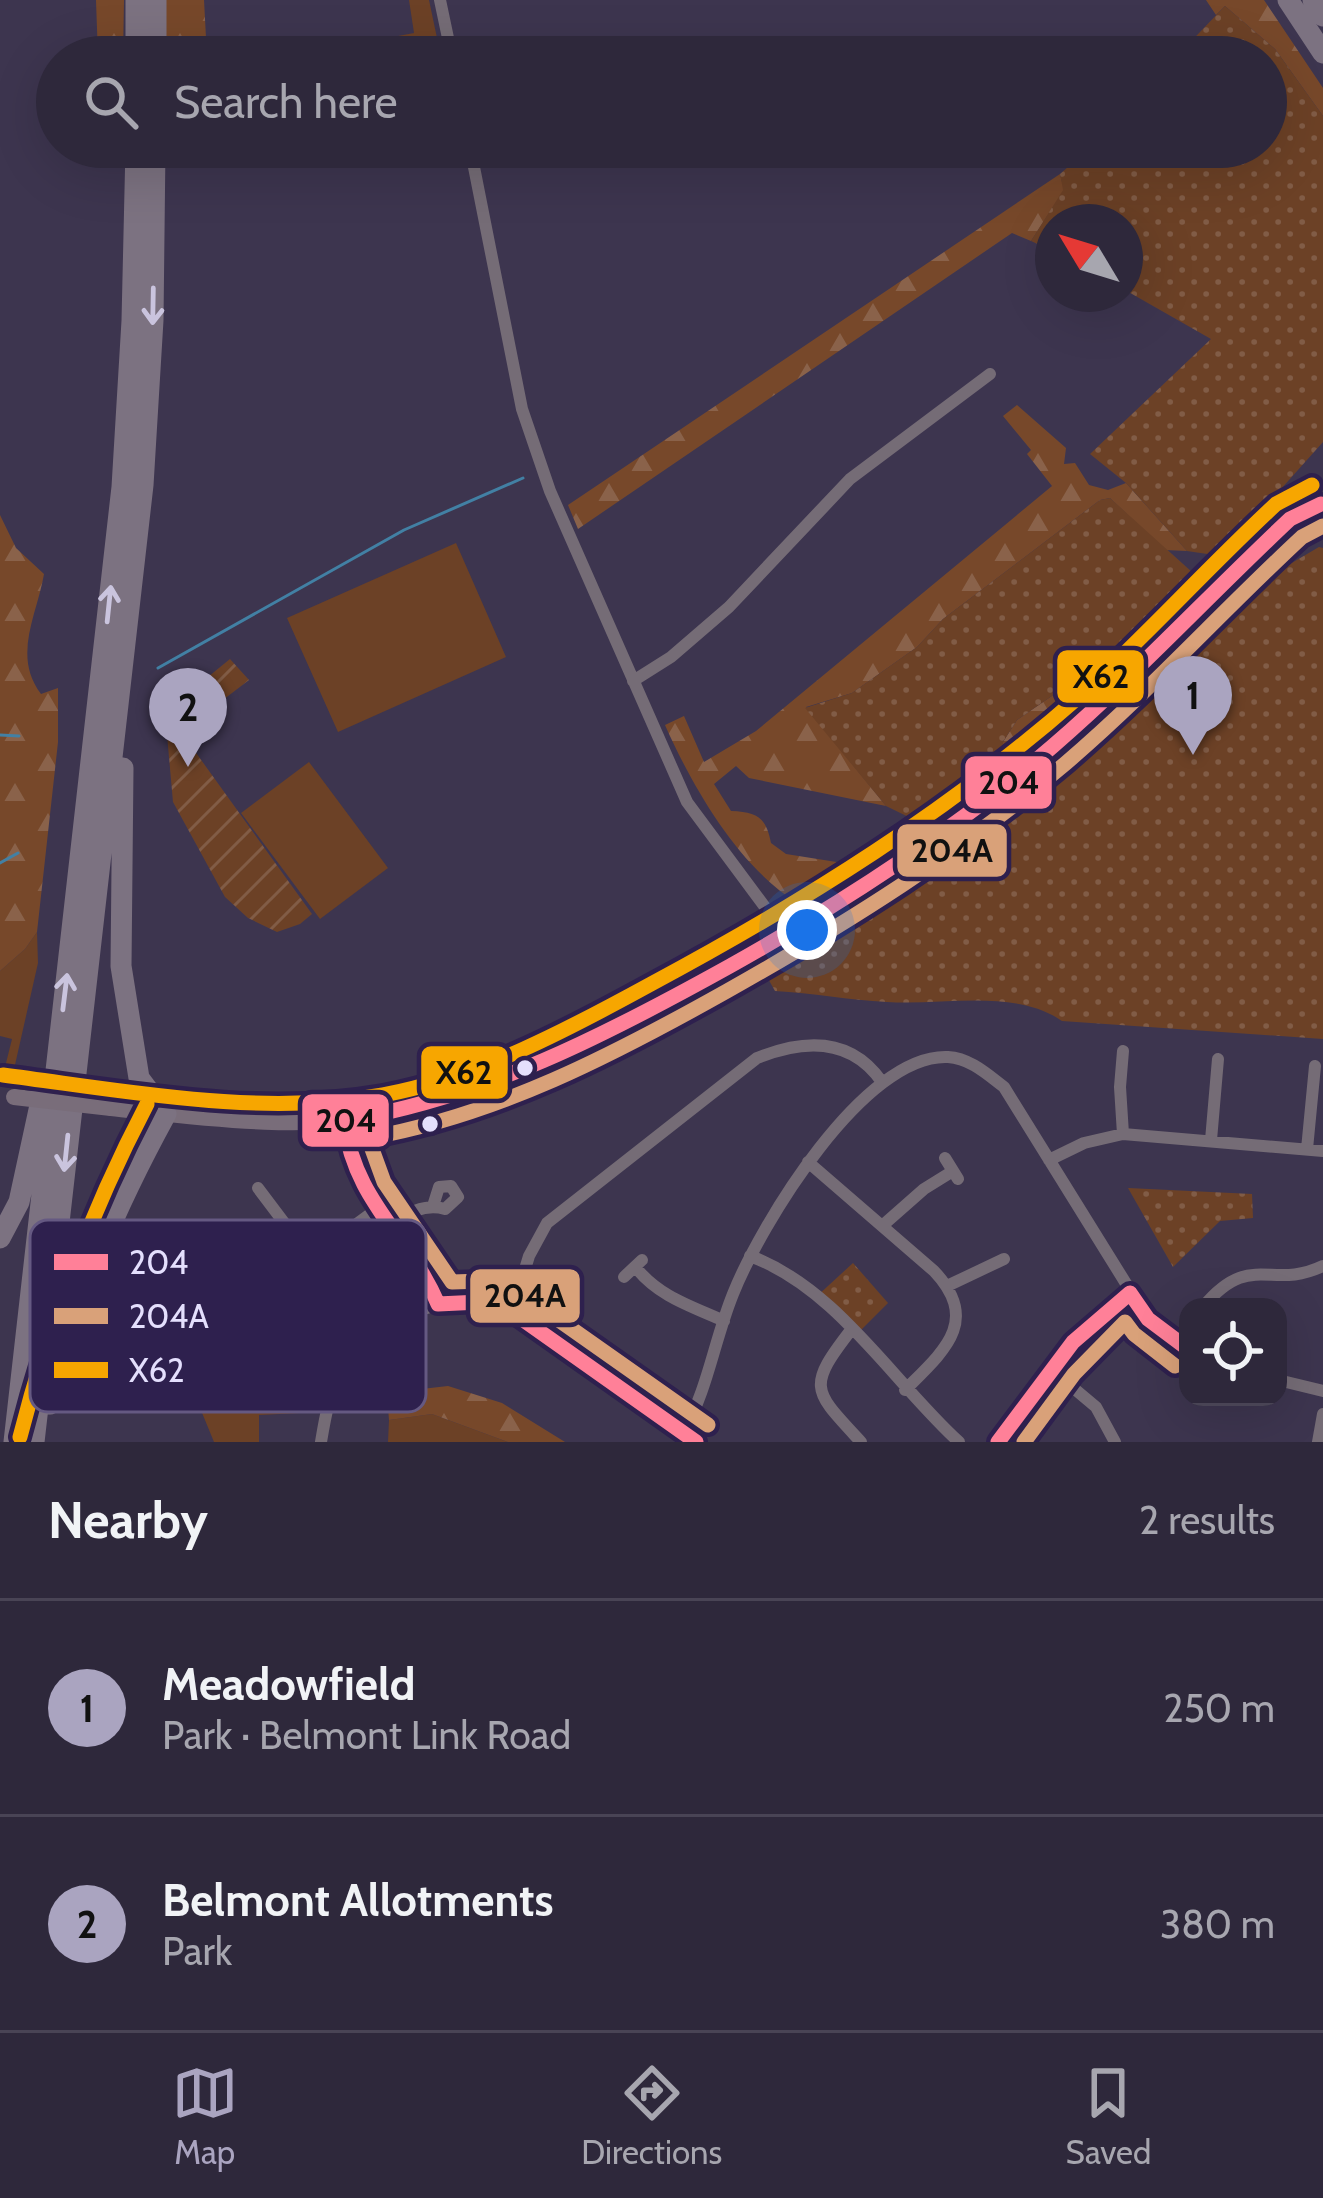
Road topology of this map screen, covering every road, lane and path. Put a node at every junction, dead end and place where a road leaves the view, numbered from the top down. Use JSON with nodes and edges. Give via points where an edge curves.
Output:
{"nodes":[{"id":1,"x":136,"y":0,"type":"edge"},
{"id":2,"x":156,"y":0,"type":"edge"},
{"id":3,"x":440,"y":0,"type":"edge"},
{"id":4,"x":1288,"y":0,"type":"edge"},
{"id":5,"x":1312,"y":0,"type":"edge"},
{"id":6,"x":1323,"y":16,"type":"edge"},
{"id":7,"x":136,"y":36,"type":"edge"},
{"id":8,"x":156,"y":36,"type":"edge"},
{"id":9,"x":448,"y":36,"type":"edge"},
{"id":10,"x":1323,"y":53,"type":"edge"},
{"id":11,"x":136,"y":168,"type":"edge"},
{"id":12,"x":155,"y":168,"type":"edge"},
{"id":13,"x":474,"y":168,"type":"edge"},
{"id":14,"x":990,"y":374,"type":"dead end"},
{"id":15,"x":1322,"y":503,"type":"edge"},
{"id":16,"x":129,"y":611,"type":"junction"},
{"id":17,"x":632,"y":681,"type":"junction"},
{"id":18,"x":785,"y":934,"type":"junction"},
{"id":19,"x":59,"y":1036,"type":"junction"},
{"id":20,"x":1123,"y":1051,"type":"dead end"},
{"id":21,"x":1218,"y":1059,"type":"dead end"},
{"id":22,"x":1315,"y":1066,"type":"dead end"},
{"id":23,"x":882,"y":1082,"type":"junction"},
{"id":24,"x":7,"y":1096,"type":"edge"},
{"id":25,"x":166,"y":1114,"type":"junction"},
{"id":26,"x":344,"y":1121,"type":"junction"},
{"id":27,"x":1124,"y":1135,"type":"junction"},
{"id":28,"x":1210,"y":1140,"type":"junction"},
{"id":29,"x":1307,"y":1149,"type":"junction"},
{"id":30,"x":1323,"y":1151,"type":"edge"},
{"id":31,"x":1049,"y":1160,"type":"junction"},
{"id":32,"x":808,"y":1162,"type":"junction"},
{"id":33,"x":952,"y":1169,"type":"dead end"},
{"id":34,"x":258,"y":1188,"type":"dead end"},
{"id":35,"x":433,"y":1205,"type":"dead end"},
{"id":36,"x":376,"y":1209,"type":"junction"},
{"id":37,"x":39,"y":1220,"type":"edge"},
{"id":38,"x":62,"y":1220,"type":"edge"},
{"id":39,"x":111,"y":1220,"type":"edge"},
{"id":40,"x":282,"y":1220,"type":"edge"},
{"id":41,"x":361,"y":1220,"type":"edge"},
{"id":42,"x":384,"y":1220,"type":"edge"},
{"id":43,"x":398,"y":1220,"type":"edge"},
{"id":44,"x":882,"y":1226,"type":"junction"},
{"id":45,"x":0,"y":1238,"type":"edge"},
{"id":46,"x":751,"y":1256,"type":"junction"},
{"id":47,"x":1004,"y":1258,"type":"dead end"},
{"id":48,"x":1323,"y":1266,"type":"edge"},
{"id":49,"x":624,"y":1277,"type":"dead end"},
{"id":50,"x":426,"y":1279,"type":"edge"},
{"id":51,"x":947,"y":1286,"type":"junction"},
{"id":52,"x":1130,"y":1293,"type":"junction"},
{"id":53,"x":30,"y":1298,"type":"edge"},
{"id":54,"x":1210,"y":1298,"type":"edge"},
{"id":55,"x":438,"y":1304,"type":"junction"},
{"id":56,"x":426,"y":1309,"type":"edge"},
{"id":57,"x":512,"y":1312,"type":"junction"},
{"id":58,"x":724,"y":1321,"type":"junction"},
{"id":59,"x":851,"y":1330,"type":"junction"},
{"id":60,"x":1179,"y":1342,"type":"edge"},
{"id":61,"x":1052,"y":1370,"type":"junction"},
{"id":62,"x":1287,"y":1382,"type":"edge"},
{"id":63,"x":905,"y":1390,"type":"junction"},
{"id":64,"x":1323,"y":1391,"type":"edge"},
{"id":65,"x":40,"y":1412,"type":"edge"},
{"id":66,"x":46,"y":1412,"type":"edge"},
{"id":67,"x":328,"y":1412,"type":"edge"},
{"id":68,"x":1323,"y":1414,"type":"edge"},
{"id":69,"x":683,"y":1433,"type":"junction"},
{"id":70,"x":14,"y":1442,"type":"edge"},
{"id":71,"x":37,"y":1442,"type":"edge"},
{"id":72,"x":321,"y":1442,"type":"edge"},
{"id":73,"x":696,"y":1442,"type":"edge"},
{"id":74,"x":861,"y":1442,"type":"edge"},
{"id":75,"x":959,"y":1442,"type":"edge"},
{"id":76,"x":998,"y":1442,"type":"edge"},
{"id":77,"x":1115,"y":1442,"type":"edge"},
{"id":78,"x":1318,"y":1442,"type":"edge"}],
"edges":[{"from":1,"to":7,"type":"highway"},
{"from":2,"to":8,"type":"highway"},
{"from":3,"to":9,"type":"street"},
{"from":4,"to":10,"type":"highway"},
{"from":5,"to":6,"type":"highway"},
{"from":19,"to":11,"type":"highway","one_way":true,"via":[[122,487]]},
{"from":12,"to":16,"type":"highway","one_way":true,"via":[[153,320]]},
{"from":13,"to":17,"type":"street","via":[[531,441]]},
{"from":14,"to":17,"type":"street","via":[[880,453],[713,622]]},
{"from":15,"to":18,"type":"street","via":[[1290,519],[1010,781]]},
{"from":16,"to":25,"type":"highway","via":[[122,966],[140,1078]]},
{"from":16,"to":38,"type":"highway","one_way":true},
{"from":17,"to":18,"type":"street","via":[[700,822]]},
{"from":18,"to":26,"type":"street","via":[[486,1089]]},
{"from":19,"to":37,"type":"highway"},
{"from":19,"to":45,"type":"highway","via":[[19,1202]]},
{"from":20,"to":27,"type":"street"},
{"from":21,"to":28,"type":"street"},
{"from":22,"to":29,"type":"street"},
{"from":23,"to":31,"type":"street","via":[[948,1057],[977,1066],[1004,1087]]},
{"from":23,"to":32,"type":"street"},
{"from":23,"to":57,"type":"street","via":[[868,1061],[816,1045],[757,1058],[547,1223]]},
{"from":24,"to":25,"type":"street","bridge":true},
{"from":25,"to":26,"type":"street"},
{"from":25,"to":39,"type":"highway"},
{"from":26,"to":36,"type":"street","via":[[356,1174]]},
{"from":27,"to":28,"type":"street"},
{"from":27,"to":31,"type":"street"},
{"from":28,"to":29,"type":"street"},
{"from":29,"to":30,"type":"street"},
{"from":31,"to":52,"type":"street"},
{"from":32,"to":44,"type":"street"},
{"from":32,"to":46,"type":"street"},
{"from":33,"to":44,"type":"street"},
{"from":34,"to":40,"type":"street"},
{"from":35,"to":43,"type":"street"},
{"from":36,"to":41,"type":"street"},
{"from":36,"to":42,"type":"street"},
{"from":44,"to":51,"type":"street"},
{"from":46,"to":58,"type":"street"},
{"from":46,"to":59,"type":"street","via":[[786,1274]]},
{"from":47,"to":51,"type":"street"},
{"from":48,"to":54,"type":"street","via":[[1306,1274],[1244,1275]]},
{"from":49,"to":58,"type":"street","via":[[639,1264],[653,1288]]},
{"from":50,"to":55,"type":"street"},
{"from":51,"to":63,"type":"street","via":[[957,1306],[955,1335]]},
{"from":52,"to":60,"type":"street"},
{"from":52,"to":61,"type":"street","via":[[1100,1312]]},
{"from":53,"to":70,"type":"highway"},
{"from":55,"to":56,"type":"street"},
{"from":55,"to":57,"type":"street","via":[[480,1302]]},
{"from":57,"to":69,"type":"street"},
{"from":58,"to":69,"type":"street","via":[[701,1402]]},
{"from":59,"to":63,"type":"street"},
{"from":59,"to":74,"type":"street","via":[[819,1380]]},
{"from":61,"to":76,"type":"street"},
{"from":61,"to":77,"type":"street","via":[[1096,1407]]},
{"from":62,"to":64,"type":"street"},
{"from":63,"to":75,"type":"street"},
{"from":65,"to":71,"type":"highway","one_way":true},
{"from":66,"to":71,"type":"highway"},
{"from":67,"to":72,"type":"street"},
{"from":68,"to":78,"type":"street"},
{"from":69,"to":73,"type":"street"}]}
